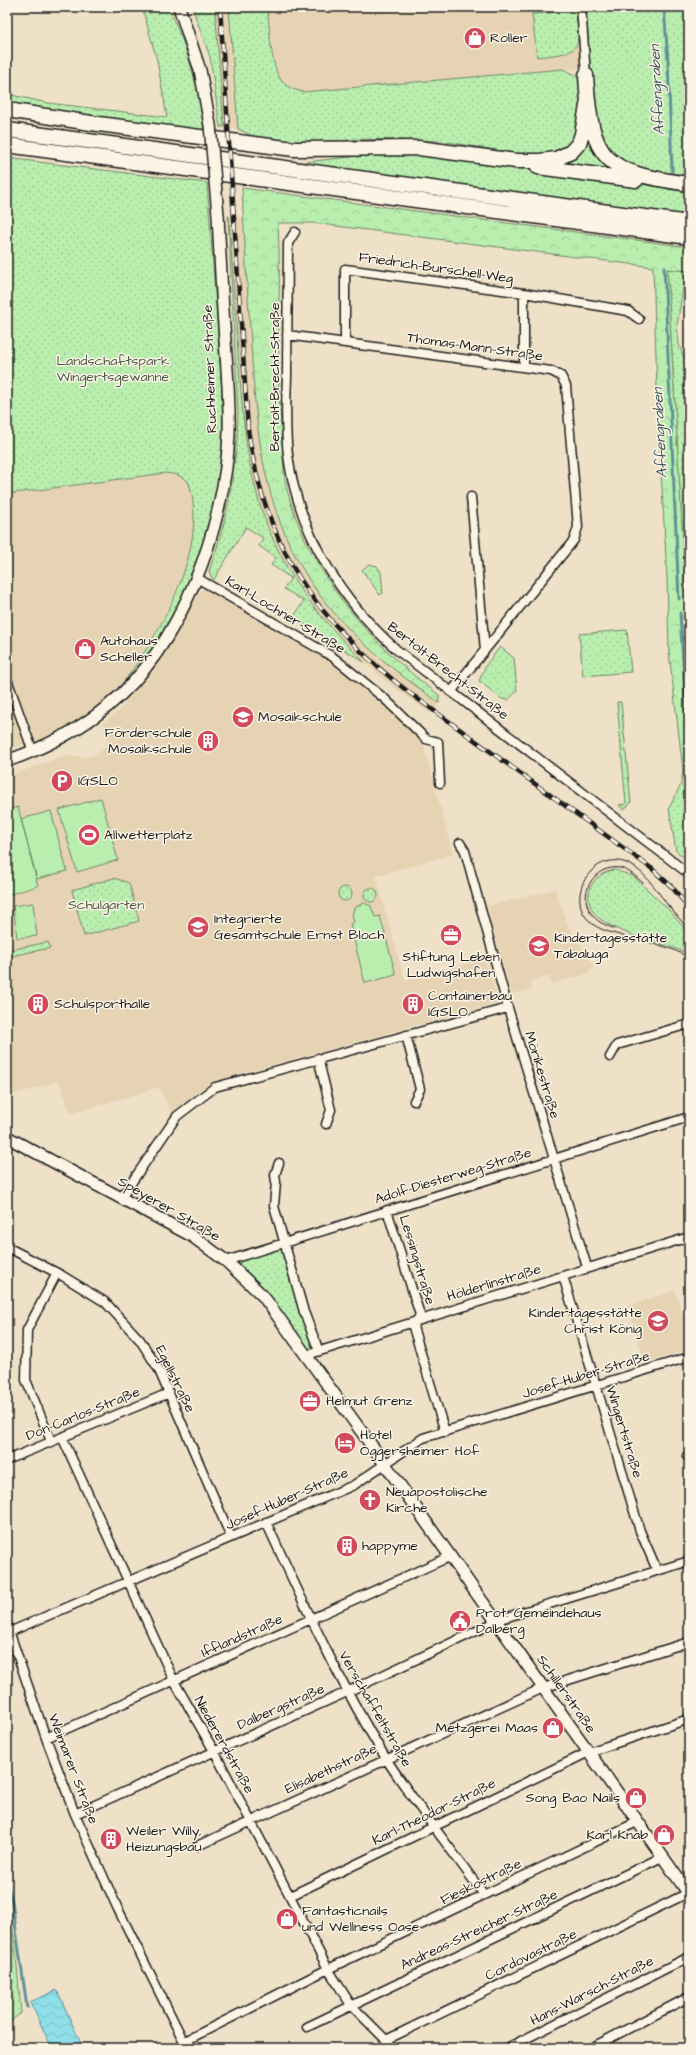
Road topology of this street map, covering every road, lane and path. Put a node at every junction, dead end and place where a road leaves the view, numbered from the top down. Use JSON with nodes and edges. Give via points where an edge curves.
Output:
{"nodes":[{"id":1,"x":180,"y":7,"type":"edge"},
{"id":2,"x":581,"y":7,"type":"edge"},
{"id":3,"x":586,"y":75,"type":"joint"},
{"id":4,"x":588,"y":100,"type":"junction"},
{"id":5,"x":7,"y":110,"type":"edge"},
{"id":6,"x":7,"y":130,"type":"edge"},
{"id":7,"x":7,"y":144,"type":"edge"},
{"id":8,"x":31,"y":148,"type":"junction"},
{"id":9,"x":370,"y":148,"type":"junction"},
{"id":10,"x":7,"y":149,"type":"edge"},
{"id":11,"x":516,"y":161,"type":"junction"},
{"id":12,"x":242,"y":162,"type":"junction"},
{"id":13,"x":669,"y":181,"type":"junction"},
{"id":14,"x":689,"y":184,"type":"edge"},
{"id":15,"x":689,"y":223,"type":"edge"},
{"id":16,"x":295,"y":232,"type":"dead end"},
{"id":17,"x":689,"y":237,"type":"edge"},
{"id":18,"x":524,"y":293,"type":"junction"},
{"id":19,"x":639,"y":319,"type":"dead end"},
{"id":20,"x":287,"y":335,"type":"junction"},
{"id":21,"x":345,"y":343,"type":"junction"},
{"id":22,"x":524,"y":367,"type":"junction"},
{"id":23,"x":471,"y":497,"type":"dead end"},
{"id":24,"x":196,"y":578,"type":"junction"},
{"id":25,"x":485,"y":650,"type":"junction"},
{"id":26,"x":7,"y":679,"type":"edge"},
{"id":27,"x":451,"y":692,"type":"junction"},
{"id":28,"x":32,"y":752,"type":"junction"},
{"id":29,"x":7,"y":761,"type":"edge"},
{"id":30,"x":440,"y":783,"type":"dead end"},
{"id":31,"x":460,"y":843,"type":"dead end"},
{"id":32,"x":689,"y":874,"type":"edge"},
{"id":33,"x":508,"y":1008,"type":"junction"},
{"id":34,"x":689,"y":1024,"type":"edge"},
{"id":35,"x":406,"y":1035,"type":"junction"},
{"id":36,"x":610,"y":1057,"type":"dead end"},
{"id":37,"x":318,"y":1058,"type":"junction"},
{"id":38,"x":414,"y":1101,"type":"dead end"},
{"id":39,"x":689,"y":1117,"type":"edge"},
{"id":40,"x":326,"y":1124,"type":"dead end"},
{"id":41,"x":7,"y":1137,"type":"edge"},
{"id":42,"x":554,"y":1159,"type":"junction"},
{"id":43,"x":279,"y":1163,"type":"dead end"},
{"id":44,"x":121,"y":1198,"type":"junction"},
{"id":45,"x":388,"y":1210,"type":"junction"},
{"id":46,"x":689,"y":1237,"type":"edge"},
{"id":47,"x":284,"y":1243,"type":"junction"},
{"id":48,"x":8,"y":1250,"type":"edge"},
{"id":49,"x":226,"y":1261,"type":"junction"},
{"id":50,"x":587,"y":1268,"type":"junction"},
{"id":51,"x":57,"y":1273,"type":"junction"},
{"id":52,"x":563,"y":1276,"type":"junction"},
{"id":53,"x":417,"y":1320,"type":"junction"},
{"id":54,"x":319,"y":1351,"type":"junction"},
{"id":55,"x":307,"y":1355,"type":"junction"},
{"id":56,"x":689,"y":1357,"type":"edge"},
{"id":57,"x":596,"y":1386,"type":"junction"},
{"id":58,"x":169,"y":1393,"type":"junction"},
{"id":59,"x":445,"y":1432,"type":"junction"},
{"id":60,"x":62,"y":1437,"type":"junction"},
{"id":61,"x":51,"y":1442,"type":"junction"},
{"id":62,"x":7,"y":1460,"type":"edge"},
{"id":63,"x":385,"y":1464,"type":"junction"},
{"id":64,"x":266,"y":1522,"type":"junction"},
{"id":65,"x":231,"y":1537,"type":"junction"},
{"id":66,"x":449,"y":1557,"type":"junction"},
{"id":67,"x":689,"y":1561,"type":"edge"},
{"id":68,"x":657,"y":1570,"type":"junction"},
{"id":69,"x":127,"y":1581,"type":"junction"},
{"id":70,"x":311,"y":1620,"type":"junction"},
{"id":71,"x":496,"y":1622,"type":"junction"},
{"id":72,"x":8,"y":1630,"type":"edge"},
{"id":73,"x":689,"y":1642,"type":"edge"},
{"id":74,"x":174,"y":1681,"type":"junction"},
{"id":75,"x":543,"y":1688,"type":"junction"},
{"id":76,"x":347,"y":1692,"type":"junction"},
{"id":77,"x":689,"y":1719,"type":"edge"},
{"id":78,"x":46,"y":1738,"type":"junction"},
{"id":79,"x":214,"y":1751,"type":"junction"},
{"id":80,"x":589,"y":1752,"type":"junction"},
{"id":81,"x":386,"y":1758,"type":"junction"},
{"id":82,"x":75,"y":1814,"type":"junction"},
{"id":83,"x":250,"y":1821,"type":"junction"},
{"id":84,"x":637,"y":1822,"type":"junction"},
{"id":85,"x":434,"y":1826,"type":"junction"},
{"id":86,"x":197,"y":1846,"type":"dead end"},
{"id":87,"x":662,"y":1857,"type":"junction"},
{"id":88,"x":684,"y":1880,"type":"edge"},
{"id":89,"x":686,"y":1894,"type":"edge"},
{"id":90,"x":484,"y":1895,"type":"junction"},
{"id":91,"x":290,"y":1896,"type":"junction"},
{"id":92,"x":689,"y":1956,"type":"edge"},
{"id":93,"x":328,"y":1969,"type":"junction"},
{"id":94,"x":689,"y":1997,"type":"edge"},
{"id":95,"x":351,"y":2005,"type":"junction"},
{"id":96,"x":307,"y":2026,"type":"dead end"},
{"id":97,"x":386,"y":2040,"type":"junction"},
{"id":98,"x":186,"y":2045,"type":"edge"},
{"id":99,"x":394,"y":2048,"type":"edge"},
{"id":100,"x":507,"y":2048,"type":"edge"},
{"id":101,"x":591,"y":2048,"type":"edge"}],
"edges":[{"from":1,"to":24,"type":"street","name":"Ruchheimer Straße","bridge":true,"via":[[200,70],[210,125],[229,398],[226,470],[220,503]]},
{"from":2,"to":3,"type":"street"},
{"from":3,"to":4,"type":"highway"},
{"from":4,"to":11,"type":"highway","via":[[579,144],[571,152],[556,159]]},
{"from":4,"to":13,"type":"highway","via":[[592,132],[603,154],[619,167],[633,173]]},
{"from":5,"to":9,"type":"highway","via":[[294,149]]},
{"from":6,"to":12,"type":"highway"},
{"from":7,"to":8,"type":"highway"},
{"from":8,"to":10,"type":"highway"},
{"from":8,"to":17,"type":"highway"},
{"from":9,"to":11,"type":"highway","via":[[419,148]]},
{"from":9,"to":12,"type":"highway","via":[[330,157],[264,157]]},
{"from":11,"to":13,"type":"highway","via":[[531,166]]},
{"from":12,"to":15,"type":"highway"},
{"from":13,"to":14,"type":"highway"},
{"from":16,"to":20,"type":"street","name":"Bertolt-Brecht-Straße","via":[[288,243]]},
{"from":18,"to":19,"type":"street","name":"Friedrich-Burschell-Weg","via":[[628,311]]},
{"from":18,"to":21,"type":"street","name":"Friedrich-Burschell-Weg","via":[[345,269]]},
{"from":18,"to":22,"type":"street","name":"Friedrich-Burschell-Weg"},
{"from":20,"to":21,"type":"street","name":"Thomas-Mann-Straße"},
{"from":20,"to":27,"type":"street","name":"Bertolt-Brecht-Straße","via":[[288,456],[296,496],[309,532],[340,587],[359,613],[397,650]]},
{"from":21,"to":22,"type":"street","name":"Thomas-Mann-Straße"},
{"from":22,"to":25,"type":"street","name":"Thomas-Mann-Straße","via":[[551,371],[560,376],[566,386],[578,527],[574,540]]},
{"from":23,"to":25,"type":"street"},
{"from":24,"to":28,"type":"street","name":"Ruchheimer Straße","via":[[174,624],[150,663],[129,687],[109,706],[68,734]]},
{"from":24,"to":30,"type":"street","name":"Karl-Lochner-Straße","via":[[334,657],[385,699],[426,739],[438,742]]},
{"from":25,"to":27,"type":"street","name":"Thomas-Mann-Straße"},
{"from":26,"to":28,"type":"street"},
{"from":27,"to":32,"type":"street","name":"Bertolt-Brecht-Straße"},
{"from":28,"to":29,"type":"street","name":"Ruchheimer Straße"},
{"from":31,"to":33,"type":"street","name":"Mörikestraße","via":[[465,850]]},
{"from":33,"to":35,"type":"street"},
{"from":33,"to":42,"type":"street","name":"Mörikestraße"},
{"from":34,"to":36,"type":"street","via":[[617,1045]]},
{"from":35,"to":37,"type":"street"},
{"from":35,"to":38,"type":"street","via":[[420,1089]]},
{"from":37,"to":40,"type":"street","via":[[332,1110]]},
{"from":37,"to":44,"type":"street","via":[[215,1087],[177,1116]]},
{"from":39,"to":42,"type":"street","name":"Adolf-Diesterweg-Straße"},
{"from":41,"to":44,"type":"street","name":"Speyerer Straße"},
{"from":42,"to":45,"type":"street","name":"Adolf-Diesterweg-Straße"},
{"from":42,"to":50,"type":"street","name":"Mörikestraße"},
{"from":43,"to":47,"type":"street","via":[[275,1176],[274,1206]]},
{"from":44,"to":49,"type":"street","name":"Speyerer Straße","via":[[192,1236]]},
{"from":45,"to":47,"type":"street","name":"Adolf-Diesterweg-Straße"},
{"from":45,"to":53,"type":"street","name":"Lessingstraße","via":[[420,1315]]},
{"from":46,"to":50,"type":"street","name":"Hölderlinstraße"},
{"from":47,"to":49,"type":"street","name":"Adolf-Diesterweg-Straße"},
{"from":47,"to":54,"type":"street","via":[[304,1312]]},
{"from":48,"to":51,"type":"street","name":"Egellstraße"},
{"from":49,"to":55,"type":"street","name":"Speyerer Straße","via":[[262,1296]]},
{"from":50,"to":52,"type":"street","name":"Hölderlinstraße"},
{"from":51,"to":58,"type":"street","name":"Egellstraße","via":[[108,1305],[140,1340],[158,1368]]},
{"from":51,"to":61,"type":"street","via":[[27,1330],[26,1380]]},
{"from":52,"to":53,"type":"street","name":"Hölderlinstraße"},
{"from":52,"to":57,"type":"street","name":"Wingertstraße"},
{"from":53,"to":54,"type":"street","name":"Hölderlinstraße"},
{"from":53,"to":59,"type":"street","name":"Lessingstraße","via":[[413,1327]]},
{"from":54,"to":55,"type":"street","name":"Hölderlinstraße"},
{"from":55,"to":63,"type":"street","name":"Schillerstraße"},
{"from":56,"to":57,"type":"street","name":"Josef-Huber-Straße"},
{"from":57,"to":59,"type":"street","name":"Josef-Huber-Straße"},
{"from":57,"to":68,"type":"street","name":"Wingertstraße","via":[[640,1531]]},
{"from":58,"to":60,"type":"street","name":"Don-Carlos-Straße"},
{"from":58,"to":65,"type":"street","name":"Egellstraße"},
{"from":59,"to":63,"type":"street","name":"Josef-Huber-Straße","via":[[423,1438]]},
{"from":60,"to":61,"type":"street","name":"Don-Carlos-Straße"},
{"from":60,"to":69,"type":"street","name":"Niedererdstraße"},
{"from":61,"to":62,"type":"street","name":"Don-Carlos-Straße"},
{"from":63,"to":64,"type":"street","name":"Josef-Huber-Straße","via":[[354,1485]]},
{"from":63,"to":66,"type":"street","name":"Schillerstraße"},
{"from":64,"to":65,"type":"street","name":"Josef-Huber-Straße"},
{"from":64,"to":70,"type":"street","name":"Verschaffeltstraße"},
{"from":65,"to":69,"type":"street","name":"Josef-Huber-Straße"},
{"from":66,"to":70,"type":"street","name":"Ifflandstraße"},
{"from":66,"to":71,"type":"street","name":"Schillerstraße"},
{"from":67,"to":68,"type":"street","name":"Dalbergstraße"},
{"from":68,"to":71,"type":"street","name":"Dalbergstraße"},
{"from":69,"to":72,"type":"street","name":"Josef-Huber-Straße"},
{"from":69,"to":74,"type":"street","name":"Niedererdstraße"},
{"from":70,"to":74,"type":"street","name":"Ifflandstraße"},
{"from":70,"to":76,"type":"street","name":"Verschaffeltstraße"},
{"from":71,"to":75,"type":"street","name":"Schillerstraße"},
{"from":71,"to":76,"type":"street","name":"Dalbergstraße"},
{"from":72,"to":78,"type":"street","name":"Weimarer Straße"},
{"from":73,"to":75,"type":"street","name":"Elisabethstraße"},
{"from":74,"to":78,"type":"street","name":"Ifflandstraße"},
{"from":74,"to":79,"type":"street","name":"Niedererdstraße"},
{"from":75,"to":80,"type":"street","name":"Schillerstraße"},
{"from":75,"to":81,"type":"street","name":"Elisabethstraße"},
{"from":76,"to":79,"type":"street","name":"Dalbergstraße"},
{"from":76,"to":81,"type":"street","name":"Verschaffeltstraße"},
{"from":77,"to":80,"type":"street","name":"Karl-Theodor-Straße"},
{"from":78,"to":82,"type":"street","name":"Weimarer Straße"},
{"from":79,"to":82,"type":"street","name":"Dalbergstraße"},
{"from":79,"to":83,"type":"street","name":"Niedererdstraße"},
{"from":80,"to":84,"type":"street","name":"Schillerstraße"},
{"from":80,"to":85,"type":"street","name":"Karl-Theodor-Straße"},
{"from":81,"to":83,"type":"street","name":"Elisabethstraße"},
{"from":81,"to":85,"type":"street","name":"Verschaffeltstraße"},
{"from":82,"to":98,"type":"street","name":"Weimarer Straße","via":[[117,1907]]},
{"from":83,"to":86,"type":"street","name":"Elisabethstraße"},
{"from":83,"to":91,"type":"street","name":"Niedererdstraße"},
{"from":84,"to":87,"type":"street","name":"Schillerstraße"},
{"from":84,"to":90,"type":"street","name":"Fieskostraße"},
{"from":85,"to":90,"type":"street","name":"Verschaffeltstraße"},
{"from":85,"to":91,"type":"street","name":"Karl-Theodor-Straße"},
{"from":87,"to":88,"type":"street","name":"Schillerstraße"},
{"from":87,"to":95,"type":"street","name":"Andreas-Streicher-Straße"},
{"from":88,"to":89,"type":"street","name":"Schillerstraße"},
{"from":89,"to":97,"type":"street","name":"Cordovastraße"},
{"from":90,"to":93,"type":"street","name":"Fieskostraße"},
{"from":91,"to":93,"type":"street","name":"Niedererdstraße"},
{"from":92,"to":100,"type":"street","name":"Hans-Warsch-Straße"},
{"from":93,"to":95,"type":"street","name":"Niedererdstraße"},
{"from":93,"to":98,"type":"street","name":"Fieskostraße"},
{"from":94,"to":101,"type":"street"},
{"from":95,"to":96,"type":"street","name":"Andreas-Streicher-Straße"},
{"from":95,"to":97,"type":"street","name":"Niedererdstraße"},
{"from":97,"to":99,"type":"street","name":"Niedererdstraße"}]}
